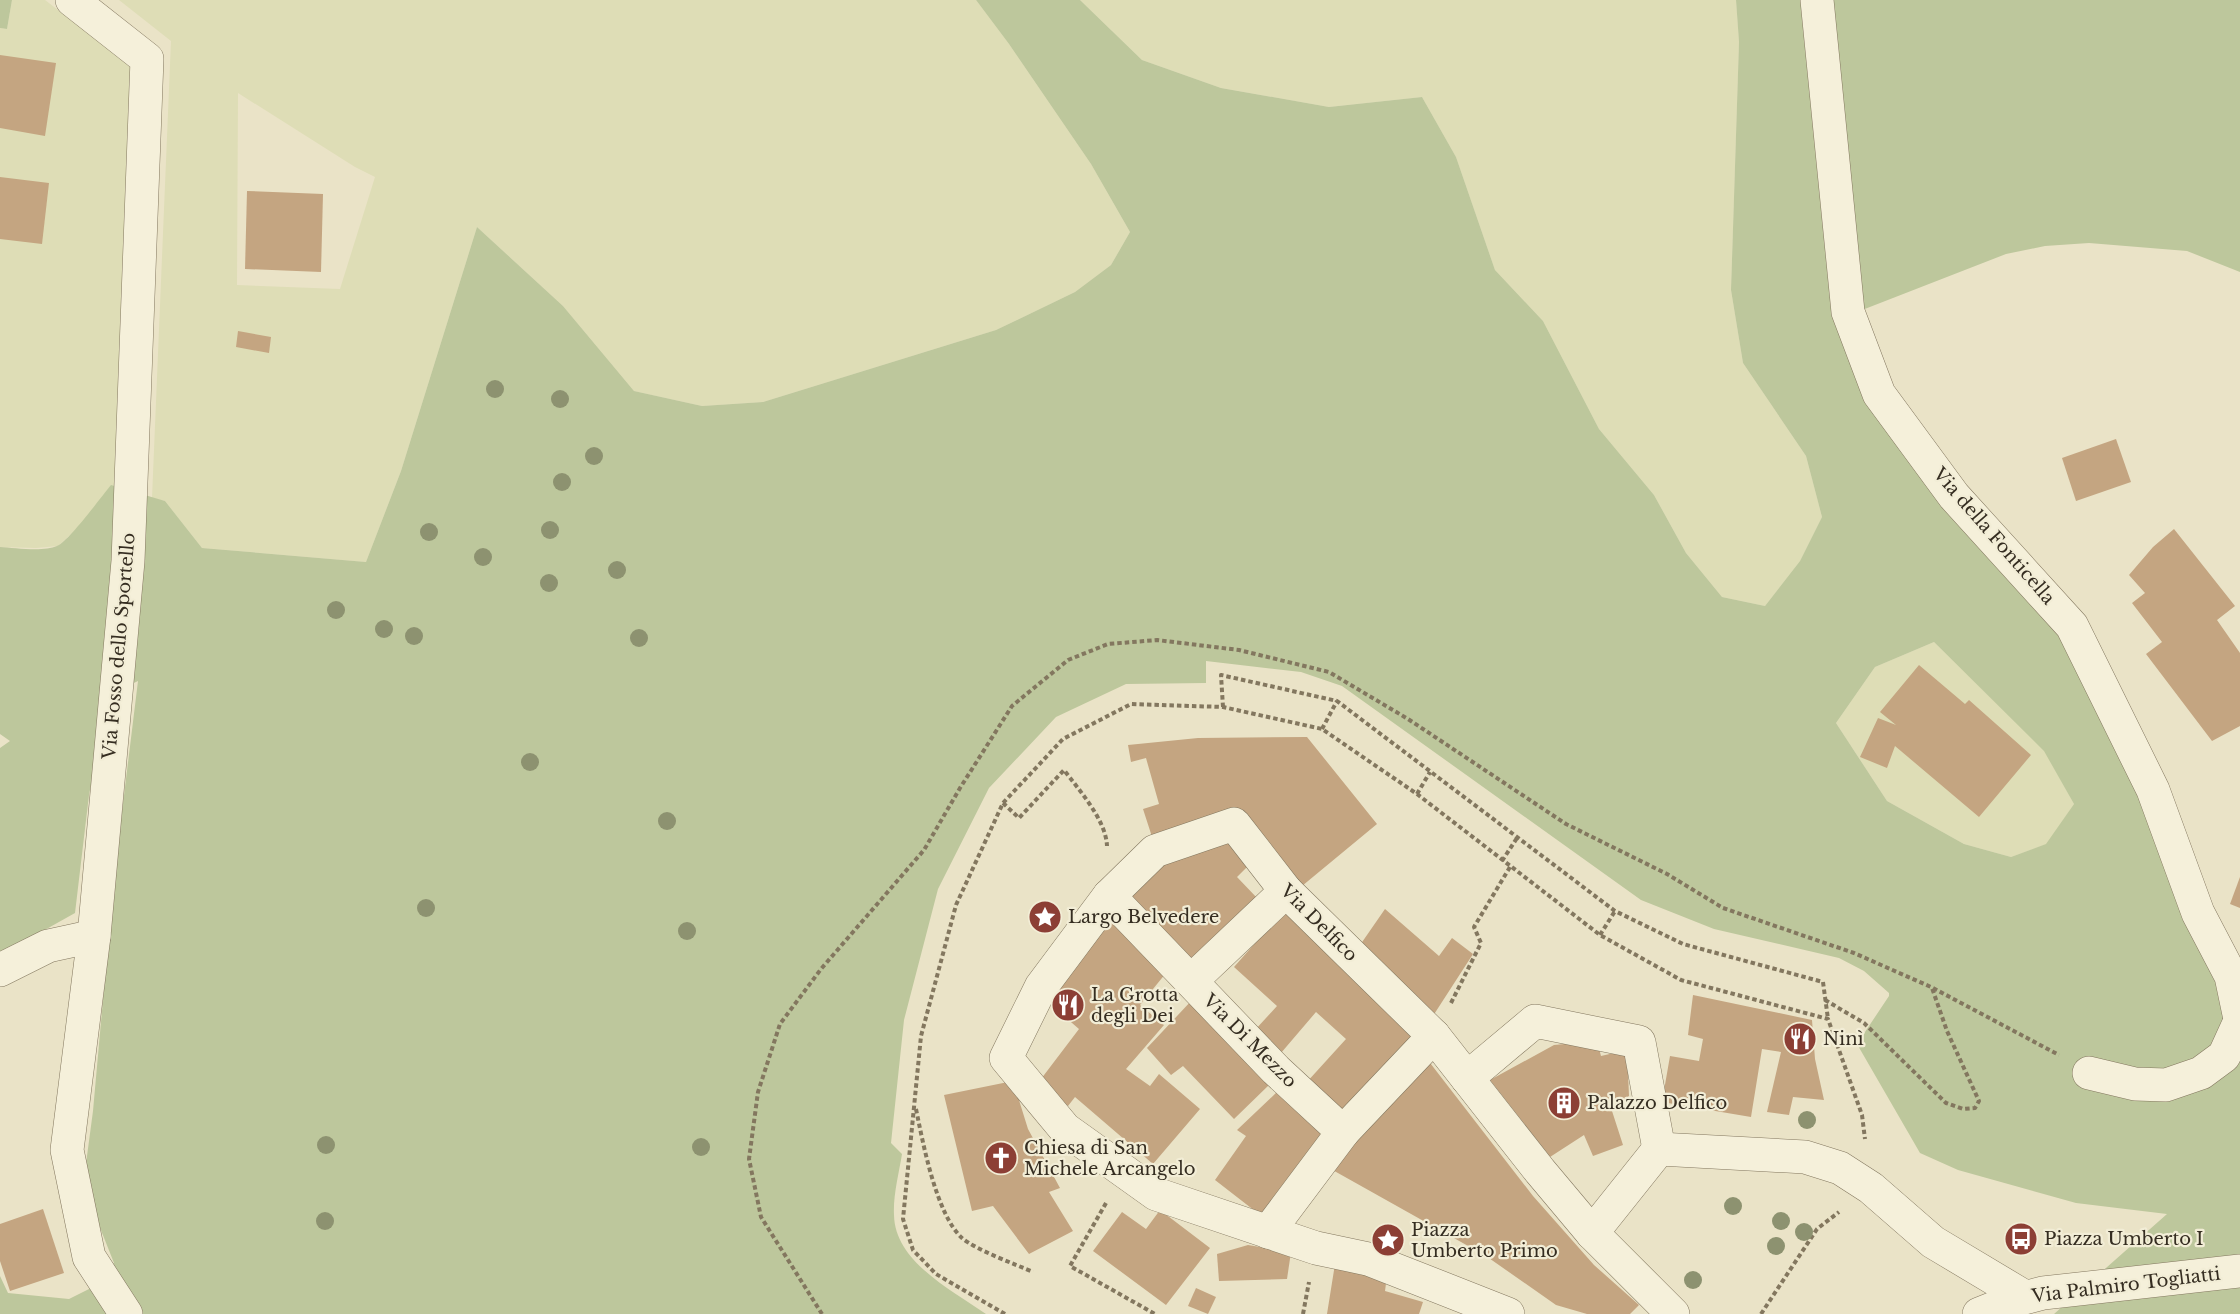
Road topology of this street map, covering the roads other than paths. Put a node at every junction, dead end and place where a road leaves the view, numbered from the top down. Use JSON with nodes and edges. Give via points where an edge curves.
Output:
{"nodes":[{"id":1,"x":72,"y":0,"type":"edge"},
{"id":2,"x":1817,"y":0,"type":"edge"},
{"id":3,"x":1286,"y":891,"type":"junction"},
{"id":4,"x":1109,"y":896,"type":"junction"},
{"id":5,"x":94,"y":936,"type":"junction"},
{"id":6,"x":0,"y":970,"type":"edge"},
{"id":7,"x":1191,"y":981,"type":"junction"},
{"id":8,"x":2240,"y":1020,"type":"edge"},
{"id":9,"x":1434,"y":1036,"type":"junction"},
{"id":10,"x":2089,"y":1073,"type":"road end"},
{"id":11,"x":1467,"y":1078,"type":"junction"},
{"id":12,"x":1343,"y":1132,"type":"junction"},
{"id":13,"x":1659,"y":1149,"type":"junction"},
{"id":14,"x":1268,"y":1233,"type":"junction"},
{"id":15,"x":1592,"y":1233,"type":"junction"},
{"id":16,"x":2240,"y":1271,"type":"edge"},
{"id":17,"x":2025,"y":1297,"type":"junction"},
{"id":18,"x":126,"y":1314,"type":"edge"},
{"id":19,"x":1508,"y":1314,"type":"edge"},
{"id":20,"x":1672,"y":1314,"type":"edge"},
{"id":21,"x":1978,"y":1314,"type":"edge"}],
"edges":[{"from":1,"to":5,"type":"street","name":"Via Fosso dello Sportello","via":[[147,58],[128,561]]},
{"from":2,"to":8,"type":"street","name":"Via della Fonticella","via":[[1848,312],[1880,394],[1954,496],[2072,626],[2152,790],[2198,913],[2231,976]]},
{"from":3,"to":4,"type":"street","name":"Via Delfico","via":[[1234,824],[1155,851]]},
{"from":3,"to":7,"type":"street"},
{"from":3,"to":9,"type":"street","name":"Via Delfico"},
{"from":4,"to":7,"type":"street","name":"Via Di Mezzo"},
{"from":4,"to":14,"type":"street","via":[[1041,987],[1006,1058],[1065,1129],[1156,1194]]},
{"from":5,"to":6,"type":"street","via":[[48,946]]},
{"from":5,"to":18,"type":"street","name":"Via Fosso dello Sportello","via":[[67,1150],[89,1257]]},
{"from":7,"to":12,"type":"street","name":"Via Di Mezzo","via":[[1276,1071]]},
{"from":8,"to":10,"type":"street","name":"Via della Fonticella","via":[[2224,1056],[2201,1073],[2166,1085],[2135,1084]]},
{"from":9,"to":11,"type":"street","name":"Via Delfico"},
{"from":9,"to":12,"type":"street"},
{"from":11,"to":13,"type":"street","via":[[1535,1021],[1639,1042]]},
{"from":11,"to":15,"type":"street","name":"Via Delfico"},
{"from":12,"to":14,"type":"street"},
{"from":13,"to":15,"type":"street"},
{"from":13,"to":17,"type":"street","via":[[1805,1157],[1840,1168],[1871,1188],[1933,1242]]},
{"from":14,"to":19,"type":"street","via":[[1368,1259]]},
{"from":15,"to":20,"type":"street","name":"Via Delfico"},
{"from":16,"to":17,"type":"street","name":"Via Palmiro Togliatti"},
{"from":17,"to":21,"type":"street","name":"Via Palmiro Togliatti"}]}
